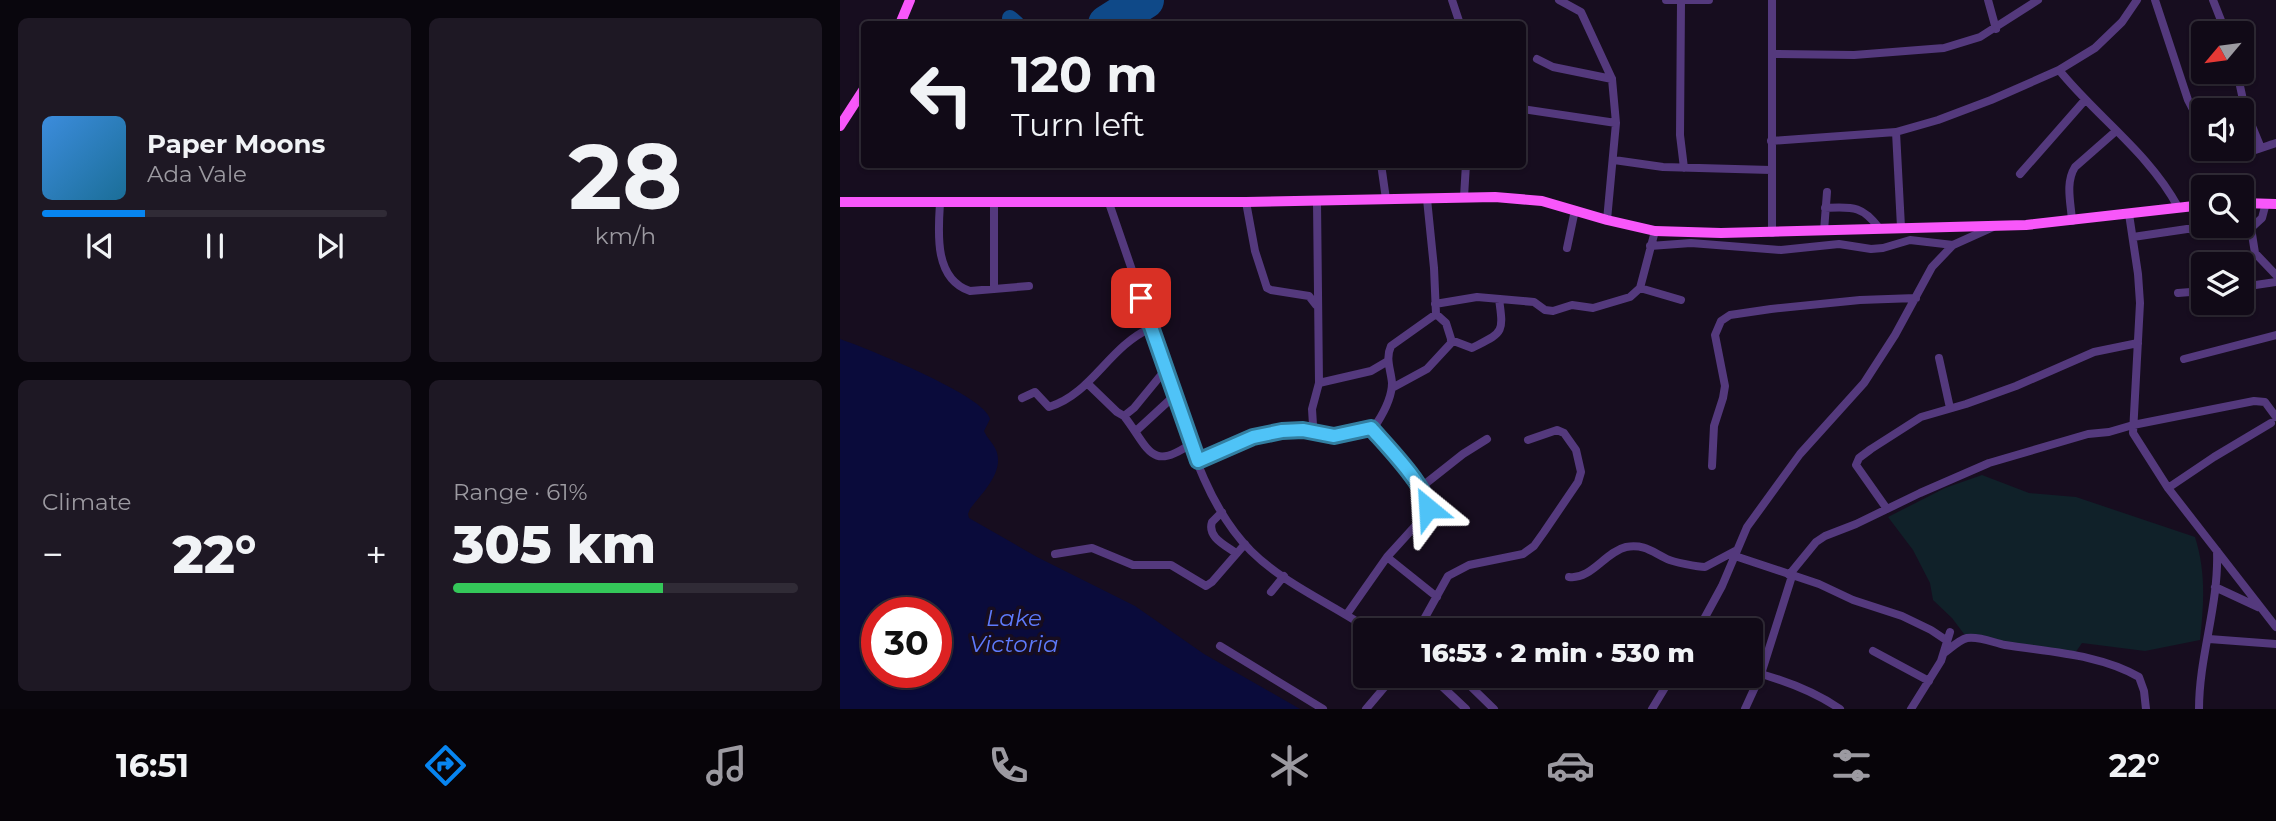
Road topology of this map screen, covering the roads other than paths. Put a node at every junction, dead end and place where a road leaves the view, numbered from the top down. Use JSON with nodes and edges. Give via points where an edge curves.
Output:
{"nodes":[{"id":1,"x":910,"y":0,"type":"edge"},
{"id":2,"x":1452,"y":0,"type":"edge"},
{"id":3,"x":1559,"y":0,"type":"edge"},
{"id":4,"x":1666,"y":0,"type":"edge"},
{"id":5,"x":1709,"y":0,"type":"edge"},
{"id":6,"x":1772,"y":0,"type":"edge"},
{"id":7,"x":1988,"y":0,"type":"edge"},
{"id":8,"x":2038,"y":0,"type":"edge"},
{"id":9,"x":2137,"y":0,"type":"edge"},
{"id":10,"x":2155,"y":0,"type":"edge"},
{"id":11,"x":2213,"y":0,"type":"edge"},
{"id":12,"x":1681,"y":2,"type":"junction"},
{"id":13,"x":901,"y":21,"type":"edge"},
{"id":14,"x":1459,"y":21,"type":"edge"},
{"id":15,"x":2221,"y":21,"type":"edge"},
{"id":16,"x":1996,"y":29,"type":"junction"},
{"id":17,"x":1772,"y":54,"type":"junction"},
{"id":18,"x":1537,"y":59,"type":"dead end"},
{"id":19,"x":2059,"y":70,"type":"junction"},
{"id":20,"x":1612,"y":79,"type":"junction"},
{"id":21,"x":2240,"y":84,"type":"edge"},
{"id":22,"x":861,"y":94,"type":"edge"},
{"id":23,"x":2085,"y":100,"type":"junction"},
{"id":24,"x":2191,"y":106,"type":"edge"},
{"id":25,"x":1526,"y":110,"type":"edge"},
{"id":26,"x":1616,"y":123,"type":"junction"},
{"id":27,"x":840,"y":126,"type":"edge"},
{"id":28,"x":2116,"y":131,"type":"junction"},
{"id":29,"x":1896,"y":132,"type":"junction"},
{"id":30,"x":1771,"y":141,"type":"junction"},
{"id":31,"x":2276,"y":143,"type":"edge"},
{"id":32,"x":2261,"y":148,"type":"junction"},
{"id":33,"x":2254,"y":150,"type":"edge"},
{"id":34,"x":1614,"y":160,"type":"junction"},
{"id":35,"x":1382,"y":168,"type":"edge"},
{"id":36,"x":1466,"y":168,"type":"edge"},
{"id":37,"x":1684,"y":168,"type":"junction"},
{"id":38,"x":1771,"y":170,"type":"junction"},
{"id":39,"x":2021,"y":174,"type":"dead end"},
{"id":40,"x":1827,"y":192,"type":"dead end"},
{"id":41,"x":1464,"y":197,"type":"junction"},
{"id":42,"x":1386,"y":199,"type":"junction"},
{"id":43,"x":1427,"y":199,"type":"junction"},
{"id":44,"x":840,"y":202,"type":"edge"},
{"id":45,"x":994,"y":202,"type":"junction"},
{"id":46,"x":1246,"y":202,"type":"junction"},
{"id":47,"x":1317,"y":202,"type":"junction"},
{"id":48,"x":940,"y":203,"type":"junction"},
{"id":49,"x":1109,"y":203,"type":"junction"},
{"id":50,"x":2271,"y":204,"type":"edge"},
{"id":51,"x":2191,"y":206,"type":"edge"},
{"id":52,"x":2178,"y":207,"type":"junction"},
{"id":53,"x":1825,"y":208,"type":"junction"},
{"id":54,"x":1575,"y":210,"type":"junction"},
{"id":55,"x":2129,"y":214,"type":"junction"},
{"id":56,"x":1607,"y":220,"type":"junction"},
{"id":57,"x":2072,"y":221,"type":"junction"},
{"id":58,"x":2254,"y":225,"type":"edge"},
{"id":59,"x":1996,"y":226,"type":"junction"},
{"id":60,"x":1900,"y":227,"type":"junction"},
{"id":61,"x":1879,"y":228,"type":"junction"},
{"id":62,"x":2191,"y":229,"type":"edge"},
{"id":63,"x":1655,"y":231,"type":"junction"},
{"id":64,"x":1824,"y":231,"type":"junction"},
{"id":65,"x":1772,"y":233,"type":"junction"},
{"id":66,"x":2133,"y":237,"type":"junction"},
{"id":67,"x":2253,"y":238,"type":"edge"},
{"id":68,"x":1953,"y":245,"type":"junction"},
{"id":69,"x":1650,"y":246,"type":"junction"},
{"id":70,"x":1567,"y":248,"type":"dead end"},
{"id":71,"x":2276,"y":275,"type":"edge"},
{"id":72,"x":2276,"y":282,"type":"edge"},
{"id":73,"x":2254,"y":285,"type":"edge"},
{"id":74,"x":1029,"y":286,"type":"dead end"},
{"id":75,"x":1640,"y":288,"type":"junction"},
{"id":76,"x":994,"y":289,"type":"junction"},
{"id":77,"x":2191,"y":292,"type":"edge"},
{"id":78,"x":2178,"y":293,"type":"dead end"},
{"id":79,"x":1916,"y":298,"type":"junction"},
{"id":80,"x":1499,"y":299,"type":"junction"},
{"id":81,"x":1682,"y":300,"type":"dead end"},
{"id":82,"x":1435,"y":304,"type":"junction"},
{"id":83,"x":1318,"y":312,"type":"junction"},
{"id":84,"x":1436,"y":314,"type":"junction"},
{"id":85,"x":1151,"y":328,"type":"junction"},
{"id":86,"x":2276,"y":335,"type":"edge"},
{"id":87,"x":1451,"y":340,"type":"junction"},
{"id":88,"x":2138,"y":343,"type":"junction"},
{"id":89,"x":1939,"y":358,"type":"dead end"},
{"id":90,"x":2184,"y":359,"type":"dead end"},
{"id":91,"x":1388,"y":361,"type":"junction"},
{"id":92,"x":1166,"y":369,"type":"junction"},
{"id":93,"x":1087,"y":383,"type":"junction"},
{"id":94,"x":1319,"y":383,"type":"junction"},
{"id":95,"x":1392,"y":388,"type":"junction"},
{"id":96,"x":1174,"y":396,"type":"junction"},
{"id":97,"x":1022,"y":398,"type":"dead end"},
{"id":98,"x":2276,"y":399,"type":"edge"},
{"id":99,"x":2265,"y":402,"type":"junction"},
{"id":100,"x":1950,"y":408,"type":"junction"},
{"id":101,"x":1124,"y":416,"type":"junction"},
{"id":102,"x":2274,"y":420,"type":"edge"},
{"id":103,"x":2133,"y":425,"type":"junction"},
{"id":104,"x":1371,"y":428,"type":"junction"},
{"id":105,"x":1303,"y":430,"type":"junction"},
{"id":106,"x":1136,"y":431,"type":"junction"},
{"id":107,"x":1487,"y":439,"type":"dead end"},
{"id":108,"x":1528,"y":440,"type":"dead end"},
{"id":109,"x":1192,"y":443,"type":"junction"},
{"id":110,"x":1198,"y":461,"type":"junction"},
{"id":111,"x":1712,"y":466,"type":"dead end"},
{"id":112,"x":1420,"y":488,"type":"junction"},
{"id":113,"x":2168,"y":488,"type":"junction"},
{"id":114,"x":1887,"y":509,"type":"junction"},
{"id":115,"x":1222,"y":512,"type":"junction"},
{"id":116,"x":1245,"y":544,"type":"junction"},
{"id":117,"x":2217,"y":551,"type":"junction"},
{"id":118,"x":1236,"y":553,"type":"junction"},
{"id":119,"x":1736,"y":553,"type":"junction"},
{"id":120,"x":1055,"y":554,"type":"dead end"},
{"id":121,"x":1387,"y":557,"type":"junction"},
{"id":122,"x":1791,"y":575,"type":"junction"},
{"id":123,"x":1284,"y":576,"type":"junction"},
{"id":124,"x":1569,"y":577,"type":"dead end"},
{"id":125,"x":2216,"y":587,"type":"junction"},
{"id":126,"x":1271,"y":592,"type":"dead end"},
{"id":127,"x":1437,"y":597,"type":"junction"},
{"id":128,"x":2261,"y":608,"type":"junction"},
{"id":129,"x":1347,"y":614,"type":"junction"},
{"id":130,"x":1353,"y":618,"type":"edge"},
{"id":131,"x":1425,"y":618,"type":"edge"},
{"id":132,"x":1705,"y":618,"type":"edge"},
{"id":133,"x":2276,"y":627,"type":"edge"},
{"id":134,"x":2209,"y":639,"type":"junction"},
{"id":135,"x":2276,"y":644,"type":"edge"},
{"id":136,"x":1220,"y":646,"type":"dead end"},
{"id":137,"x":1873,"y":651,"type":"dead end"},
{"id":138,"x":1944,"y":653,"type":"junction"},
{"id":139,"x":1763,"y":667,"type":"edge"},
{"id":140,"x":1763,"y":675,"type":"edge"},
{"id":141,"x":1929,"y":681,"type":"junction"},
{"id":142,"x":1384,"y":688,"type":"edge"},
{"id":143,"x":1445,"y":688,"type":"edge"},
{"id":144,"x":1472,"y":688,"type":"edge"},
{"id":145,"x":1665,"y":688,"type":"edge"},
{"id":146,"x":1755,"y":688,"type":"edge"},
{"id":147,"x":1323,"y":709,"type":"edge"},
{"id":148,"x":1366,"y":709,"type":"edge"},
{"id":149,"x":1466,"y":709,"type":"edge"},
{"id":150,"x":1494,"y":709,"type":"edge"},
{"id":151,"x":1652,"y":709,"type":"edge"},
{"id":152,"x":1745,"y":709,"type":"edge"},
{"id":153,"x":1840,"y":709,"type":"edge"},
{"id":154,"x":1911,"y":709,"type":"edge"},
{"id":155,"x":2146,"y":709,"type":"edge"},
{"id":156,"x":2199,"y":709,"type":"edge"}],
"edges":[{"from":1,"to":13,"type":"main road"},
{"from":2,"to":14,"type":"street"},
{"from":3,"to":20,"type":"street","via":[[1581,12]]},
{"from":4,"to":12,"type":"street"},
{"from":5,"to":12,"type":"street"},
{"from":6,"to":17,"type":"street"},
{"from":7,"to":16,"type":"street"},
{"from":8,"to":16,"type":"street"},
{"from":9,"to":19,"type":"street","via":[[2108,37]]},
{"from":10,"to":24,"type":"street"},
{"from":11,"to":15,"type":"street"},
{"from":12,"to":37,"type":"street"},
{"from":16,"to":17,"type":"street","via":[[1944,48],[1854,55]]},
{"from":17,"to":30,"type":"street"},
{"from":18,"to":20,"type":"street","via":[[1553,68]]},
{"from":19,"to":23,"type":"street"},
{"from":19,"to":29,"type":"street","via":[[1991,100]]},
{"from":20,"to":26,"type":"street"},
{"from":21,"to":32,"type":"street"},
{"from":22,"to":27,"type":"main road"},
{"from":23,"to":28,"type":"street"},
{"from":23,"to":39,"type":"street"},
{"from":25,"to":26,"type":"street"},
{"from":26,"to":34,"type":"street"},
{"from":28,"to":52,"type":"street","via":[[2157,175]]},
{"from":28,"to":57,"type":"street","via":[[2071,173]]},
{"from":29,"to":30,"type":"street"},
{"from":29,"to":60,"type":"street"},
{"from":30,"to":38,"type":"street"},
{"from":31,"to":32,"type":"street"},
{"from":32,"to":33,"type":"street"},
{"from":34,"to":37,"type":"street"},
{"from":34,"to":56,"type":"street"},
{"from":35,"to":42,"type":"street"},
{"from":36,"to":41,"type":"street"},
{"from":37,"to":38,"type":"street"},
{"from":38,"to":65,"type":"street"},
{"from":40,"to":53,"type":"street"},
{"from":41,"to":43,"type":"main road"},
{"from":41,"to":54,"type":"main road","via":[[1542,201]]},
{"from":42,"to":43,"type":"main road"},
{"from":42,"to":47,"type":"main road"},
{"from":43,"to":82,"type":"street"},
{"from":44,"to":48,"type":"main road"},
{"from":45,"to":48,"type":"main road"},
{"from":45,"to":49,"type":"main road"},
{"from":45,"to":76,"type":"street"},
{"from":46,"to":47,"type":"main road"},
{"from":46,"to":49,"type":"main road"},
{"from":46,"to":83,"type":"street","via":[[1266,288],[1311,297]]},
{"from":47,"to":83,"type":"street"},
{"from":48,"to":76,"type":"street","via":[[938,244],[948,270],[963,288]]},
{"from":49,"to":85,"type":"street"},
{"from":50,"to":58,"type":"street"},
{"from":51,"to":52,"type":"main road"},
{"from":52,"to":55,"type":"main road"},
{"from":53,"to":61,"type":"street","via":[[1859,209]]},
{"from":53,"to":64,"type":"street"},
{"from":54,"to":56,"type":"main road"},
{"from":54,"to":70,"type":"street"},
{"from":55,"to":57,"type":"main road"},
{"from":55,"to":66,"type":"street"},
{"from":56,"to":63,"type":"main road"},
{"from":57,"to":59,"type":"main road"},
{"from":59,"to":60,"type":"main road"},
{"from":59,"to":68,"type":"street"},
{"from":60,"to":61,"type":"main road"},
{"from":61,"to":64,"type":"main road"},
{"from":62,"to":66,"type":"street"},
{"from":63,"to":65,"type":"main road"},
{"from":63,"to":69,"type":"street"},
{"from":64,"to":65,"type":"main road"},
{"from":66,"to":88,"type":"street","via":[[2140,303]]},
{"from":67,"to":71,"type":"street","via":[[2255,253]]},
{"from":68,"to":69,"type":"street","via":[[1910,240],[1871,249],[1839,244],[1781,250],[1691,243]]},
{"from":68,"to":79,"type":"street","via":[[1932,267]]},
{"from":69,"to":75,"type":"street"},
{"from":72,"to":73,"type":"street"},
{"from":74,"to":76,"type":"street"},
{"from":75,"to":80,"type":"street","via":[[1630,297],[1592,308],[1572,305],[1553,311],[1534,302]]},
{"from":75,"to":81,"type":"street"},
{"from":77,"to":78,"type":"street"},
{"from":79,"to":111,"type":"street","via":[[1744,312],[1721,321],[1715,335],[1725,386],[1713,426]]},
{"from":79,"to":119,"type":"street","via":[[1870,375],[1777,483],[1747,527]]},
{"from":80,"to":82,"type":"street","via":[[1477,297]]},
{"from":80,"to":87,"type":"street","via":[[1502,324],[1498,332],[1472,348]]},
{"from":82,"to":84,"type":"street"},
{"from":83,"to":94,"type":"street"},
{"from":84,"to":87,"type":"street","via":[[1446,323]]},
{"from":84,"to":91,"type":"street","via":[[1397,340],[1388,352]]},
{"from":85,"to":92,"type":"street"},
{"from":85,"to":93,"type":"street","via":[[1117,351]]},
{"from":86,"to":90,"type":"street"},
{"from":87,"to":95,"type":"street","via":[[1427,369]]},
{"from":88,"to":100,"type":"street","via":[[2094,352]]},
{"from":88,"to":103,"type":"street"},
{"from":89,"to":100,"type":"street"},
{"from":91,"to":94,"type":"street"},
{"from":91,"to":95,"type":"street"},
{"from":92,"to":96,"type":"street"},
{"from":92,"to":101,"type":"street"},
{"from":93,"to":97,"type":"street","via":[[1071,398],[1049,407],[1035,392]]},
{"from":93,"to":101,"type":"street"},
{"from":94,"to":105,"type":"street","via":[[1313,425]]},
{"from":95,"to":104,"type":"street"},
{"from":96,"to":106,"type":"street"},
{"from":96,"to":109,"type":"street"},
{"from":98,"to":99,"type":"street"},
{"from":99,"to":102,"type":"street"},
{"from":99,"to":103,"type":"street"},
{"from":100,"to":114,"type":"street","via":[[1912,421],[1857,462]]},
{"from":101,"to":106,"type":"street"},
{"from":102,"to":113,"type":"street"},
{"from":103,"to":113,"type":"street","via":[[2135,437]]},
{"from":103,"to":114,"type":"street","via":[[1989,463]]},
{"from":104,"to":105,"type":"street","via":[[1334,436]]},
{"from":104,"to":112,"type":"street"},
{"from":105,"to":110,"type":"street","via":[[1253,437]]},
{"from":106,"to":109,"type":"street","via":[[1160,458],[1171,457]]},
{"from":107,"to":112,"type":"street"},
{"from":108,"to":127,"type":"street","via":[[1556,430],[1564,433],[1581,463],[1578,482],[1528,551],[1455,572],[1442,583]]},
{"from":109,"to":110,"type":"street"},
{"from":110,"to":115,"type":"street"},
{"from":112,"to":121,"type":"street","via":[[1429,503],[1427,513]]},
{"from":113,"to":117,"type":"street"},
{"from":114,"to":122,"type":"street","via":[[1816,542]]},
{"from":115,"to":116,"type":"street"},
{"from":115,"to":118,"type":"street","via":[[1212,522],[1211,531]]},
{"from":116,"to":118,"type":"street"},
{"from":116,"to":123,"type":"street"},
{"from":117,"to":125,"type":"street"},
{"from":117,"to":128,"type":"street"},
{"from":118,"to":120,"type":"street","via":[[1206,586],[1171,565],[1133,565],[1092,548]]},
{"from":119,"to":122,"type":"street"},
{"from":119,"to":124,"type":"street","via":[[1705,568],[1665,558],[1645,547],[1625,548],[1581,577]]},
{"from":119,"to":132,"type":"street"},
{"from":121,"to":127,"type":"street"},
{"from":121,"to":129,"type":"street"},
{"from":122,"to":138,"type":"street","via":[[1948,636]]},
{"from":122,"to":139,"type":"street"},
{"from":123,"to":126,"type":"street"},
{"from":123,"to":129,"type":"street"},
{"from":125,"to":128,"type":"street"},
{"from":125,"to":134,"type":"street"},
{"from":127,"to":131,"type":"street"},
{"from":128,"to":133,"type":"street"},
{"from":129,"to":130,"type":"street"},
{"from":134,"to":135,"type":"street"},
{"from":134,"to":156,"type":"street"},
{"from":136,"to":147,"type":"street"},
{"from":137,"to":141,"type":"street"},
{"from":138,"to":141,"type":"street"},
{"from":138,"to":155,"type":"street","via":[[1971,638],[2092,660],[2138,677]]},
{"from":140,"to":153,"type":"street"},
{"from":141,"to":154,"type":"street"},
{"from":142,"to":148,"type":"street"},
{"from":143,"to":149,"type":"street"},
{"from":144,"to":150,"type":"street"},
{"from":145,"to":151,"type":"street"},
{"from":146,"to":152,"type":"street"}]}
